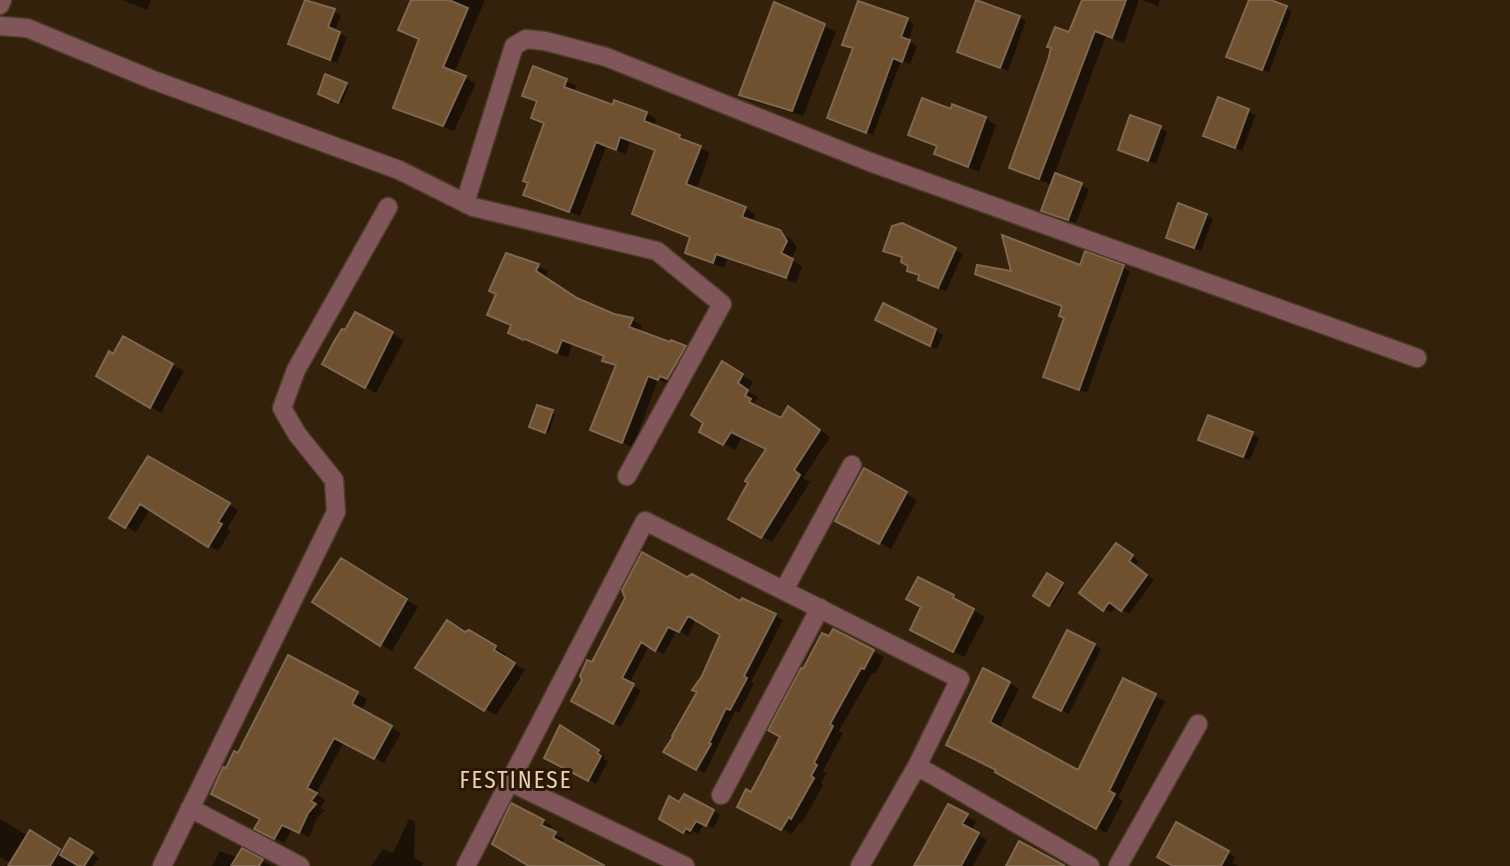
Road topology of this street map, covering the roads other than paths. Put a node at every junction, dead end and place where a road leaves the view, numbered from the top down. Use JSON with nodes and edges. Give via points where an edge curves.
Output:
{"nodes":[{"id":1,"x":2,"y":0,"type":"edge"},
{"id":2,"x":0,"y":5,"type":"edge"},
{"id":3,"x":0,"y":26,"type":"edge"},
{"id":4,"x":465,"y":203,"type":"junction"},
{"id":5,"x":388,"y":207,"type":"dead end"},
{"id":6,"x":1417,"y":358,"type":"dead end"},
{"id":7,"x":852,"y":465,"type":"dead end"},
{"id":8,"x":627,"y":476,"type":"dead end"},
{"id":9,"x":784,"y":590,"type":"junction"},
{"id":10,"x":820,"y":608,"type":"junction"},
{"id":11,"x":1198,"y":724,"type":"dead end"},
{"id":12,"x":917,"y":766,"type":"junction"},
{"id":13,"x":510,"y":782,"type":"junction"},
{"id":14,"x":721,"y":795,"type":"dead end"},
{"id":15,"x":190,"y":808,"type":"junction"},
{"id":16,"x":162,"y":866,"type":"edge"},
{"id":17,"x":300,"y":866,"type":"edge"},
{"id":18,"x":466,"y":866,"type":"edge"},
{"id":19,"x":685,"y":866,"type":"edge"},
{"id":20,"x":860,"y":866,"type":"edge"},
{"id":21,"x":1090,"y":866,"type":"edge"},
{"id":22,"x":1118,"y":866,"type":"edge"}],
"edges":[{"from":1,"to":2,"type":"street"},
{"from":3,"to":4,"type":"street","via":[[27,28],[153,80],[399,170]]},
{"from":4,"to":6,"type":"street","via":[[514,46],[526,39],[545,41],[606,57],[870,162]]},
{"from":4,"to":8,"type":"street","via":[[657,251],[722,304]]},
{"from":5,"to":15,"type":"street","via":[[296,370],[282,408],[334,480],[335,512]]},
{"from":7,"to":9,"type":"street"},
{"from":9,"to":10,"type":"street"},
{"from":9,"to":13,"type":"street","via":[[645,521]]},
{"from":10,"to":12,"type":"street","via":[[960,679]]},
{"from":10,"to":14,"type":"street"},
{"from":11,"to":22,"type":"street"},
{"from":12,"to":20,"type":"street"},
{"from":12,"to":21,"type":"street"},
{"from":13,"to":18,"type":"street"},
{"from":13,"to":19,"type":"street"},
{"from":15,"to":16,"type":"street"},
{"from":15,"to":17,"type":"street"}]}
